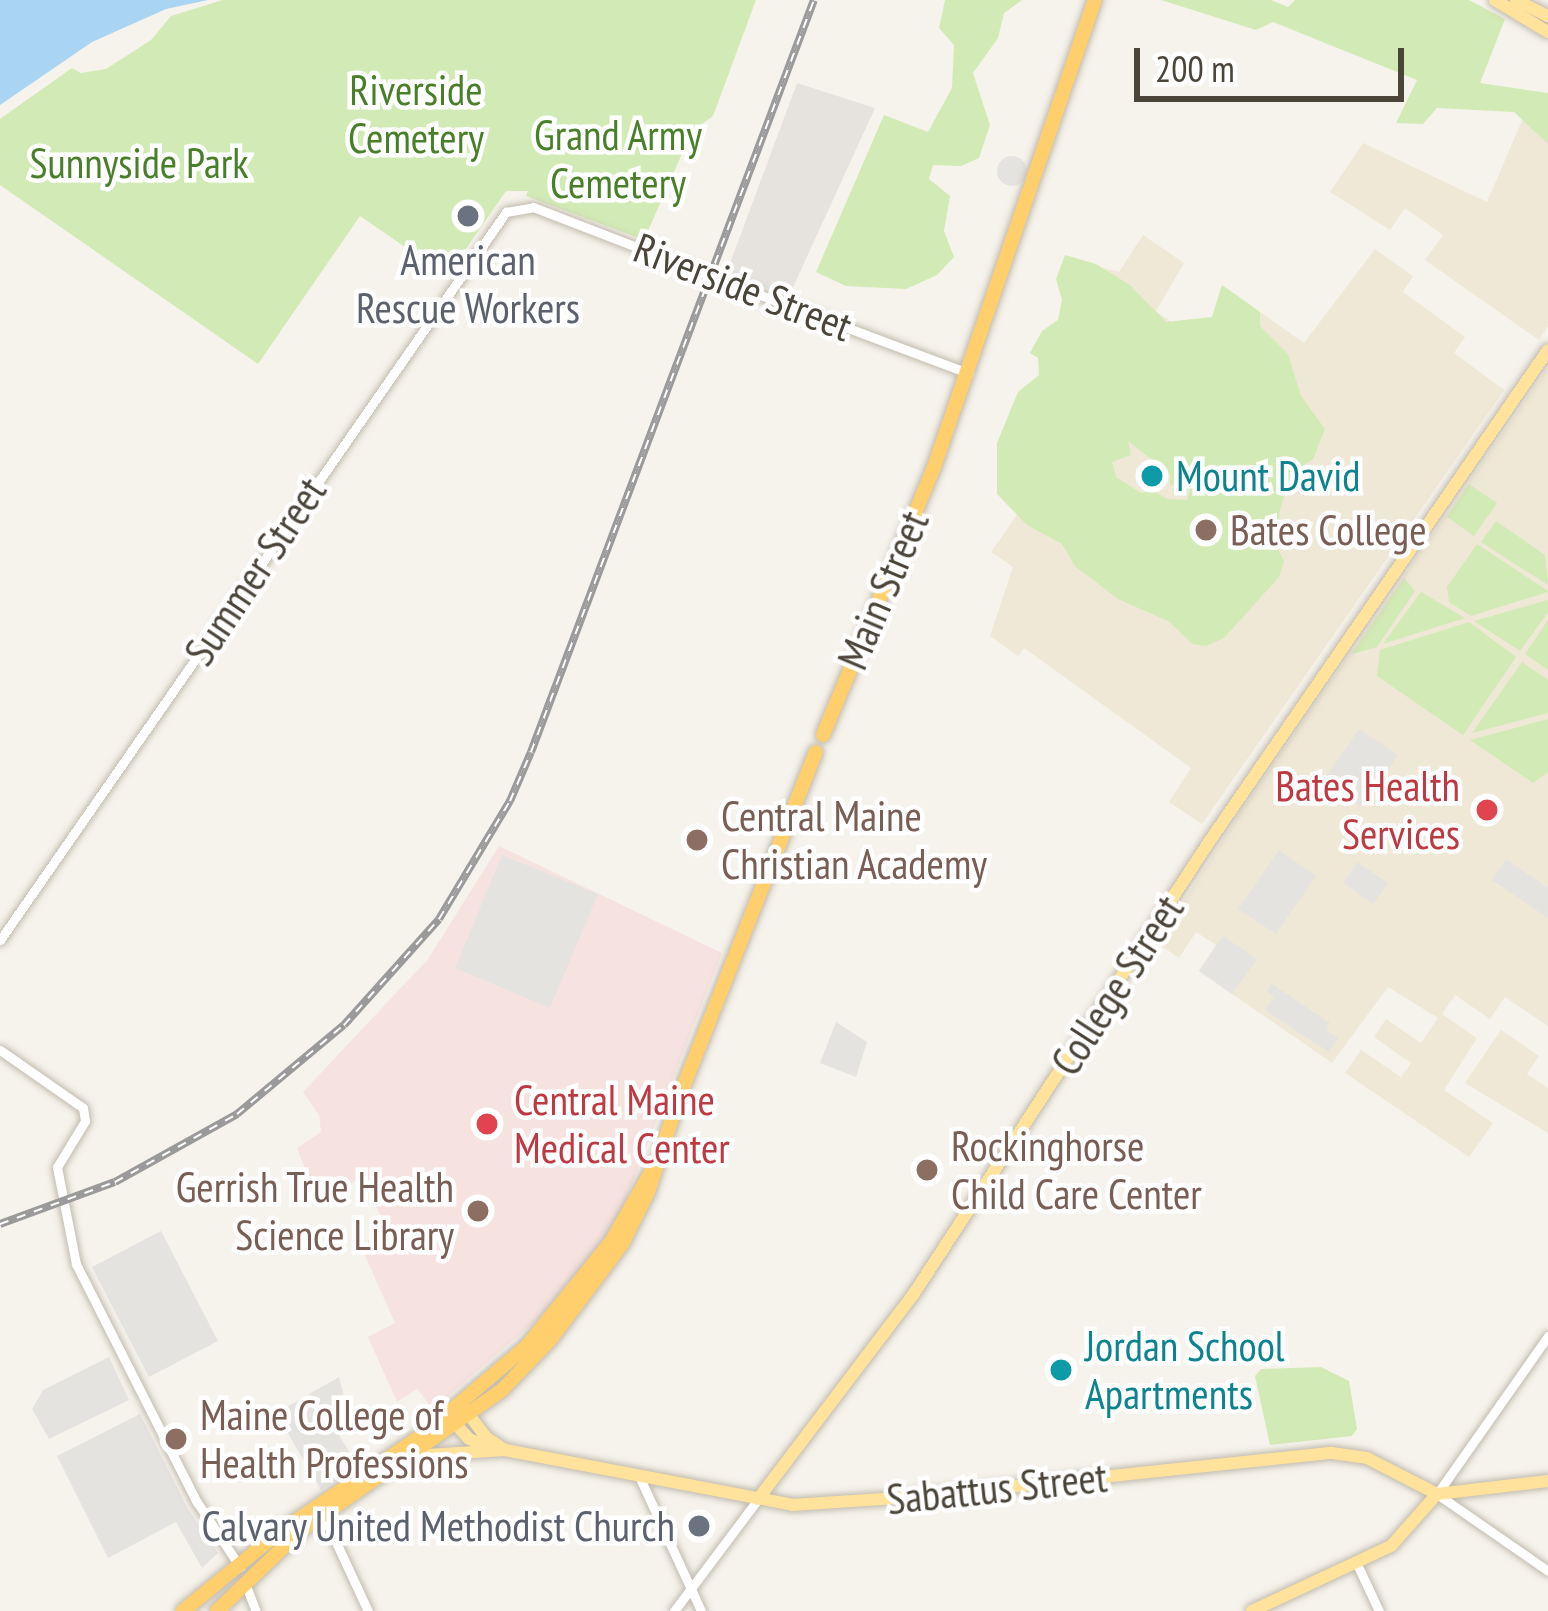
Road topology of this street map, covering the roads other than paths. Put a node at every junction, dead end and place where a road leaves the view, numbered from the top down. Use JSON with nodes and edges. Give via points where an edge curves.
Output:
{"nodes":[{"id":1,"x":1095,"y":0,"type":"edge"},
{"id":2,"x":1494,"y":0,"type":"edge"},
{"id":3,"x":1513,"y":5,"type":"edge"},
{"id":4,"x":1548,"y":16,"type":"edge"},
{"id":5,"x":1548,"y":32,"type":"edge"},
{"id":6,"x":516,"y":207,"type":"joint"},
{"id":7,"x":1548,"y":350,"type":"edge"},
{"id":8,"x":968,"y":373,"type":"junction"},
{"id":9,"x":824,"y":735,"type":"joint"},
{"id":10,"x":816,"y":752,"type":"joint"},
{"id":11,"x":0,"y":940,"type":"edge"},
{"id":12,"x":0,"y":1050,"type":"edge"},
{"id":13,"x":1548,"y":1336,"type":"edge"},
{"id":14,"x":458,"y":1415,"type":"junction"},
{"id":15,"x":506,"y":1450,"type":"junction"},
{"id":16,"x":412,"y":1456,"type":"junction"},
{"id":17,"x":639,"y":1476,"type":"junction"},
{"id":18,"x":1548,"y":1481,"type":"edge"},
{"id":19,"x":1437,"y":1494,"type":"junction"},
{"id":20,"x":758,"y":1499,"type":"junction"},
{"id":21,"x":321,"y":1510,"type":"junction"},
{"id":22,"x":238,"y":1562,"type":"junction"},
{"id":23,"x":1356,"y":1562,"type":"junction"},
{"id":24,"x":1548,"y":1571,"type":"edge"},
{"id":25,"x":245,"y":1584,"type":"junction"},
{"id":26,"x":690,"y":1588,"type":"junction"},
{"id":27,"x":190,"y":1608,"type":"edge"},
{"id":28,"x":218,"y":1611,"type":"edge"},
{"id":29,"x":256,"y":1611,"type":"edge"},
{"id":30,"x":368,"y":1611,"type":"edge"},
{"id":31,"x":674,"y":1611,"type":"edge"},
{"id":32,"x":701,"y":1611,"type":"edge"},
{"id":33,"x":1252,"y":1611,"type":"edge"},
{"id":34,"x":1379,"y":1611,"type":"edge"}],
"edges":[{"from":1,"to":8,"type":"highway","name":"Main Street"},
{"from":2,"to":3,"type":"main road"},
{"from":3,"to":4,"type":"main road"},
{"from":3,"to":5,"type":"main road"},
{"from":6,"to":8,"type":"street","name":"Riverside Street","bridge":true,"via":[[550,213]]},
{"from":6,"to":11,"type":"street","name":"Summer Street","via":[[426,323]]},
{"from":7,"to":20,"type":"main road","name":"College Street","via":[[1209,842],[913,1295]]},
{"from":8,"to":9,"type":"highway","name":"Main Street"},
{"from":9,"to":10,"type":"main road","name":"Main Street"},
{"from":10,"to":14,"type":"highway","name":"Main Street","via":[[636,1221],[525,1366]]},
{"from":12,"to":22,"type":"street","via":[[86,1114],[57,1167],[76,1264],[197,1502]]},
{"from":13,"to":19,"type":"street"},
{"from":14,"to":15,"type":"main road","via":[[477,1444]]},
{"from":14,"to":16,"type":"highway","name":"Main Street"},
{"from":14,"to":21,"type":"highway","name":"Main Street"},
{"from":15,"to":16,"type":"main road"},
{"from":15,"to":17,"type":"main road","name":"Sabattus Street"},
{"from":16,"to":21,"type":"highway","name":"Main Street"},
{"from":17,"to":20,"type":"main road","name":"Sabattus Street"},
{"from":17,"to":26,"type":"street"},
{"from":18,"to":19,"type":"main road"},
{"from":19,"to":20,"type":"main road","name":"Sabattus Street","via":[[1363,1456],[1332,1453],[911,1498]]},
{"from":19,"to":23,"type":"main road","via":[[1397,1541]]},
{"from":19,"to":24,"type":"street"},
{"from":20,"to":26,"type":"street","name":"College Street"},
{"from":21,"to":22,"type":"highway","name":"Main Street"},
{"from":21,"to":25,"type":"highway","name":"Main Street"},
{"from":21,"to":30,"type":"street"},
{"from":22,"to":25,"type":"street"},
{"from":22,"to":27,"type":"highway","name":"Main Street"},
{"from":23,"to":33,"type":"main road"},
{"from":23,"to":34,"type":"street"},
{"from":25,"to":28,"type":"highway","name":"Main Street"},
{"from":25,"to":29,"type":"street"},
{"from":26,"to":31,"type":"street","name":"College Street"},
{"from":26,"to":32,"type":"street"}]}
